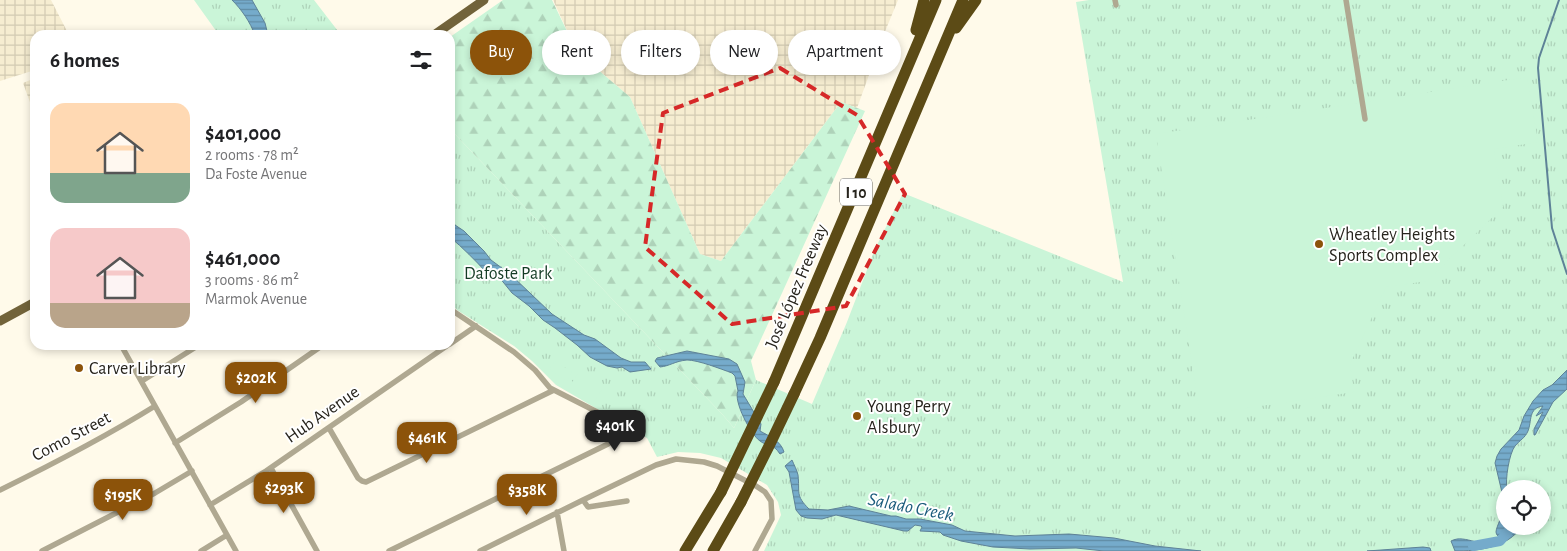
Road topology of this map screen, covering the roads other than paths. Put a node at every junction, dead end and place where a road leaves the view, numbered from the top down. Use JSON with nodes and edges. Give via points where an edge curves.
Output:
{"nodes":[{"id":1,"x":484,"y":0,"type":"edge"},
{"id":2,"x":924,"y":0,"type":"edge"},
{"id":3,"x":936,"y":0,"type":"edge"},
{"id":4,"x":963,"y":0,"type":"edge"},
{"id":5,"x":976,"y":0,"type":"edge"},
{"id":6,"x":1346,"y":0,"type":"edge"},
{"id":7,"x":441,"y":30,"type":"edge"},
{"id":8,"x":944,"y":46,"type":"junction"},
{"id":9,"x":905,"y":72,"type":"junction"},
{"id":10,"x":1365,"y":119,"type":"dead end"},
{"id":11,"x":30,"y":305,"type":"edge"},
{"id":12,"x":455,"y":312,"type":"edge"},
{"id":13,"x":0,"y":321,"type":"edge"},
{"id":14,"x":476,"y":326,"type":"junction"},
{"id":15,"x":455,"y":340,"type":"edge"},
{"id":16,"x":124,"y":350,"type":"edge"},
{"id":17,"x":191,"y":350,"type":"edge"},
{"id":18,"x":317,"y":350,"type":"edge"},
{"id":19,"x":440,"y":350,"type":"edge"},
{"id":20,"x":142,"y":381,"type":"junction"},
{"id":21,"x":554,"y":390,"type":"junction"},
{"id":22,"x":155,"y":406,"type":"junction"},
{"id":23,"x":329,"y":428,"type":"junction"},
{"id":24,"x":175,"y":443,"type":"junction"},
{"id":25,"x":270,"y":468,"type":"junction"},
{"id":26,"x":192,"y":471,"type":"junction"},
{"id":27,"x":0,"y":490,"type":"edge"},
{"id":28,"x":583,"y":500,"type":"junction"},
{"id":29,"x":626,"y":501,"type":"dead end"},
{"id":30,"x":210,"y":505,"type":"junction"},
{"id":31,"x":557,"y":512,"type":"junction"},
{"id":32,"x":227,"y":535,"type":"junction"},
{"id":33,"x":42,"y":551,"type":"edge"},
{"id":34,"x":201,"y":551,"type":"edge"},
{"id":35,"x":236,"y":551,"type":"edge"},
{"id":36,"x":316,"y":551,"type":"edge"},
{"id":37,"x":389,"y":551,"type":"edge"},
{"id":38,"x":480,"y":551,"type":"edge"},
{"id":39,"x":564,"y":551,"type":"edge"},
{"id":40,"x":685,"y":551,"type":"edge"},
{"id":41,"x":713,"y":551,"type":"edge"},
{"id":42,"x":755,"y":551,"type":"edge"}],
"edges":[{"from":1,"to":7,"type":"main road"},
{"from":2,"to":9,"type":"highway"},
{"from":3,"to":9,"type":"highway","name":"José López Freeway","number":"I 10"},
{"from":4,"to":8,"type":"highway","number":"I 10"},
{"from":5,"to":8,"type":"highway"},
{"from":6,"to":10,"type":"street"},
{"from":8,"to":41,"type":"highway","number":"I 10","bridge":true,"via":[[803,377]]},
{"from":9,"to":40,"type":"highway","name":"José López Freeway","number":"I 10","bridge":true,"via":[[774,382],[720,492]]},
{"from":11,"to":13,"type":"main road"},
{"from":12,"to":14,"type":"street"},
{"from":14,"to":15,"type":"street","name":"Hub Avenue"},
{"from":14,"to":21,"type":"street","via":[[519,355]]},
{"from":16,"to":20,"type":"street"},
{"from":17,"to":20,"type":"street"},
{"from":18,"to":24,"type":"street"},
{"from":19,"to":23,"type":"street","name":"Hub Avenue"},
{"from":20,"to":22,"type":"street"},
{"from":21,"to":23,"type":"street","via":[[366,482],[358,478]]},
{"from":21,"to":37,"type":"street","via":[[615,422],[615,438]]},
{"from":22,"to":24,"type":"street"},
{"from":22,"to":27,"type":"street","name":"Como Street","via":[[57,462]]},
{"from":23,"to":25,"type":"street","name":"Hub Avenue"},
{"from":24,"to":26,"type":"street"},
{"from":25,"to":30,"type":"street","name":"Hub Avenue"},
{"from":25,"to":36,"type":"street"},
{"from":26,"to":30,"type":"street"},
{"from":26,"to":33,"type":"street"},
{"from":28,"to":29,"type":"street","via":[[588,507]]},
{"from":28,"to":31,"type":"street"},
{"from":28,"to":42,"type":"street","via":[[669,460],[704,462],[756,486],[771,501],[772,519]]},
{"from":30,"to":32,"type":"street"},
{"from":31,"to":38,"type":"street"},
{"from":31,"to":39,"type":"street"},
{"from":32,"to":34,"type":"street"},
{"from":32,"to":35,"type":"street"}]}
